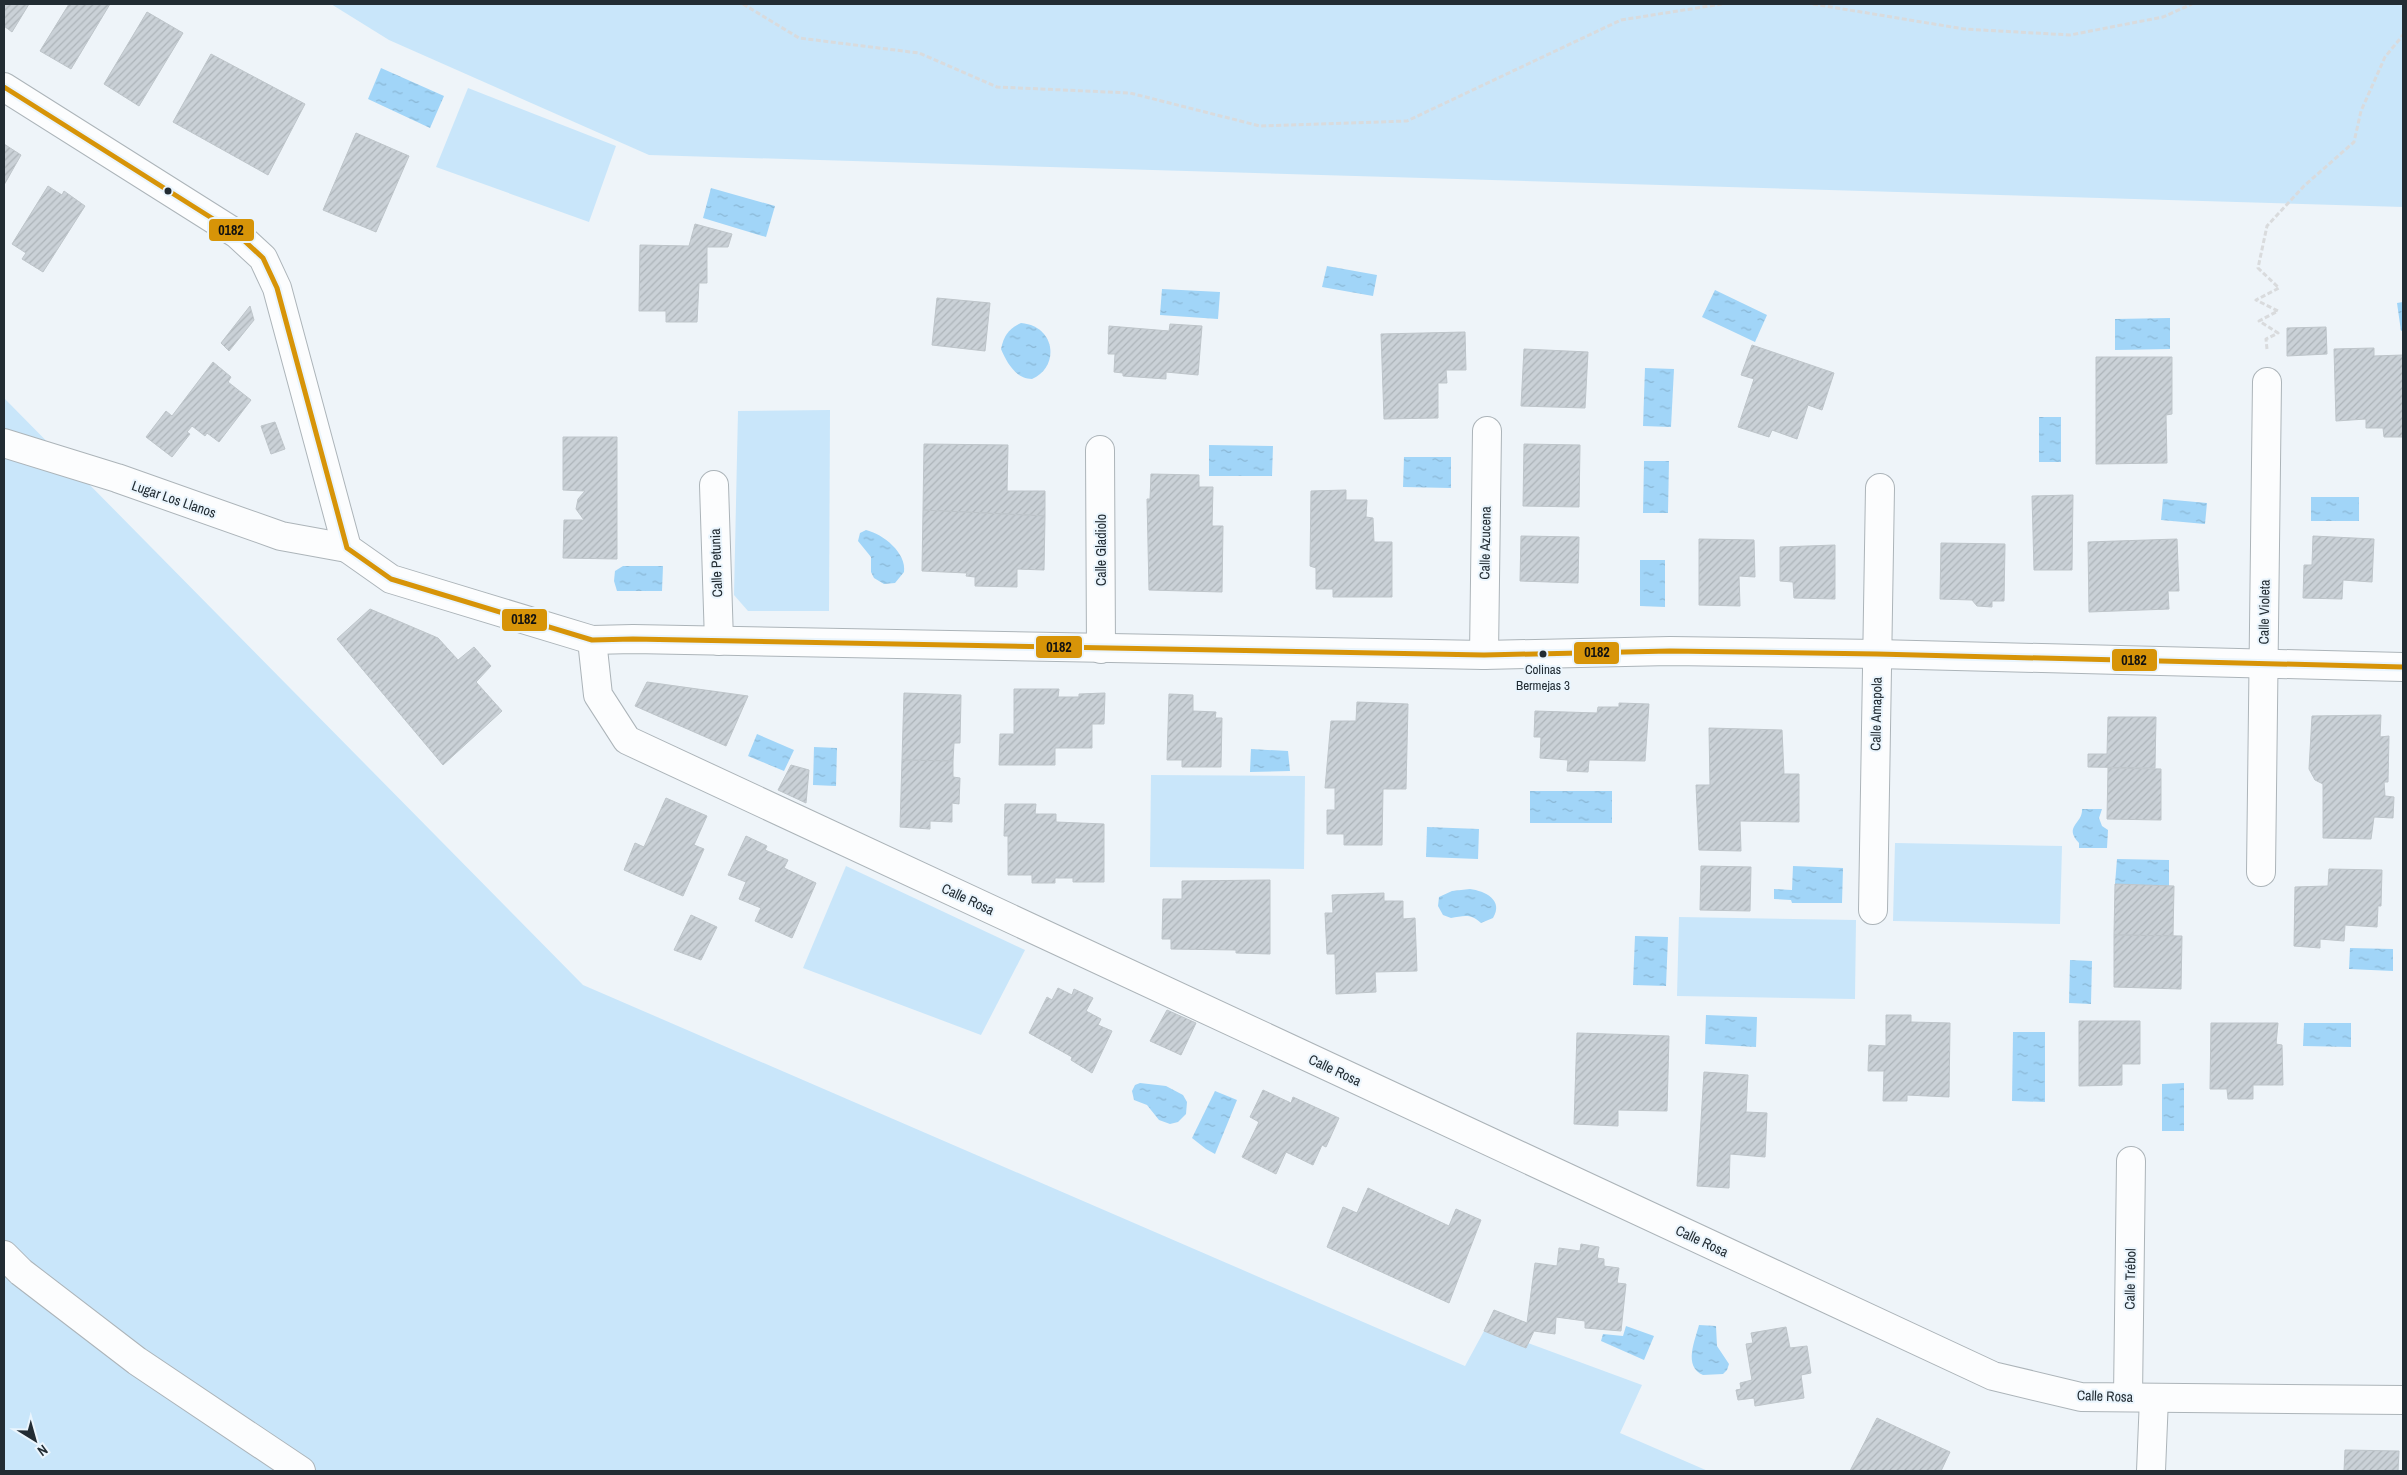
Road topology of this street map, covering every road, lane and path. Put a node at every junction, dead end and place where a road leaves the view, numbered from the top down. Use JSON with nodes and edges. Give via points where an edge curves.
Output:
{"nodes":[{"id":1,"x":743,"y":4,"type":"edge"},
{"id":2,"x":1722,"y":4,"type":"edge"},
{"id":3,"x":1813,"y":4,"type":"edge"},
{"id":4,"x":2192,"y":4,"type":"edge"},
{"id":5,"x":2403,"y":36,"type":"edge"},
{"id":6,"x":4,"y":88,"type":"edge"},
{"id":7,"x":2266,"y":339,"type":"dead end"},
{"id":8,"x":2267,"y":382,"type":"dead end"},
{"id":9,"x":1487,"y":431,"type":"dead end"},
{"id":10,"x":4,"y":443,"type":"edge"},
{"id":11,"x":1100,"y":450,"type":"dead end"},
{"id":12,"x":714,"y":485,"type":"dead end"},
{"id":13,"x":1880,"y":488,"type":"dead end"},
{"id":14,"x":347,"y":548,"type":"junction"},
{"id":15,"x":592,"y":640,"type":"junction"},
{"id":16,"x":719,"y":641,"type":"junction"},
{"id":17,"x":1101,"y":649,"type":"junction"},
{"id":18,"x":1877,"y":654,"type":"junction"},
{"id":19,"x":1484,"y":655,"type":"junction"},
{"id":20,"x":2263,"y":664,"type":"junction"},
{"id":21,"x":2403,"y":667,"type":"edge"},
{"id":22,"x":2260,"y":872,"type":"dead end"},
{"id":23,"x":1873,"y":910,"type":"dead end"},
{"id":24,"x":2131,"y":1162,"type":"dead end"},
{"id":25,"x":4,"y":1255,"type":"edge"},
{"id":26,"x":2128,"y":1398,"type":"junction"},
{"id":27,"x":2154,"y":1398,"type":"junction"},
{"id":28,"x":2403,"y":1400,"type":"edge"},
{"id":29,"x":301,"y":1471,"type":"edge"},
{"id":30,"x":2151,"y":1471,"type":"edge"}],
"edges":[{"from":1,"to":2,"type":"path","via":[[799,38],[919,53],[997,88],[1130,93],[1260,126],[1407,121],[1621,20]]},
{"from":3,"to":4,"type":"path","via":[[1964,30],[2070,36],[2163,17]]},
{"from":5,"to":7,"type":"path","via":[[2385,57],[2361,110],[2354,142],[2304,186],[2267,226],[2258,268],[2279,288],[2256,300],[2278,311],[2259,320],[2278,333]]},
{"from":6,"to":14,"type":"street","via":[[237,234],[263,258],[277,288]]},
{"from":8,"to":20,"type":"street","name":"Calle Violeta"},
{"from":9,"to":19,"type":"street","name":"Calle Azucena"},
{"from":10,"to":14,"type":"street","name":"Lugar Los Llanos","via":[[116,478],[280,536]]},
{"from":11,"to":17,"type":"street","name":"Calle Gladiolo"},
{"from":12,"to":16,"type":"street","name":"Calle Petunia"},
{"from":13,"to":18,"type":"street","name":"Calle Amapola"},
{"from":14,"to":15,"type":"street","via":[[391,579]]},
{"from":15,"to":16,"type":"street"},
{"from":15,"to":26,"type":"street","name":"Calle Rosa","via":[[598,695],[627,740],[1993,1376],[2081,1397]]},
{"from":16,"to":17,"type":"street"},
{"from":17,"to":19,"type":"street"},
{"from":18,"to":19,"type":"street","via":[[1670,652]]},
{"from":18,"to":20,"type":"street"},
{"from":18,"to":23,"type":"street","name":"Calle Amapola"},
{"from":20,"to":21,"type":"street"},
{"from":20,"to":22,"type":"street","name":"Calle Violeta"},
{"from":24,"to":26,"type":"street","name":"Calle Trébol"},
{"from":25,"to":29,"type":"street","via":[[21,1272],[137,1361]]},
{"from":26,"to":27,"type":"street","name":"Calle Rosa"},
{"from":27,"to":28,"type":"street","name":"Calle Rosa"},
{"from":27,"to":30,"type":"street"}]}
